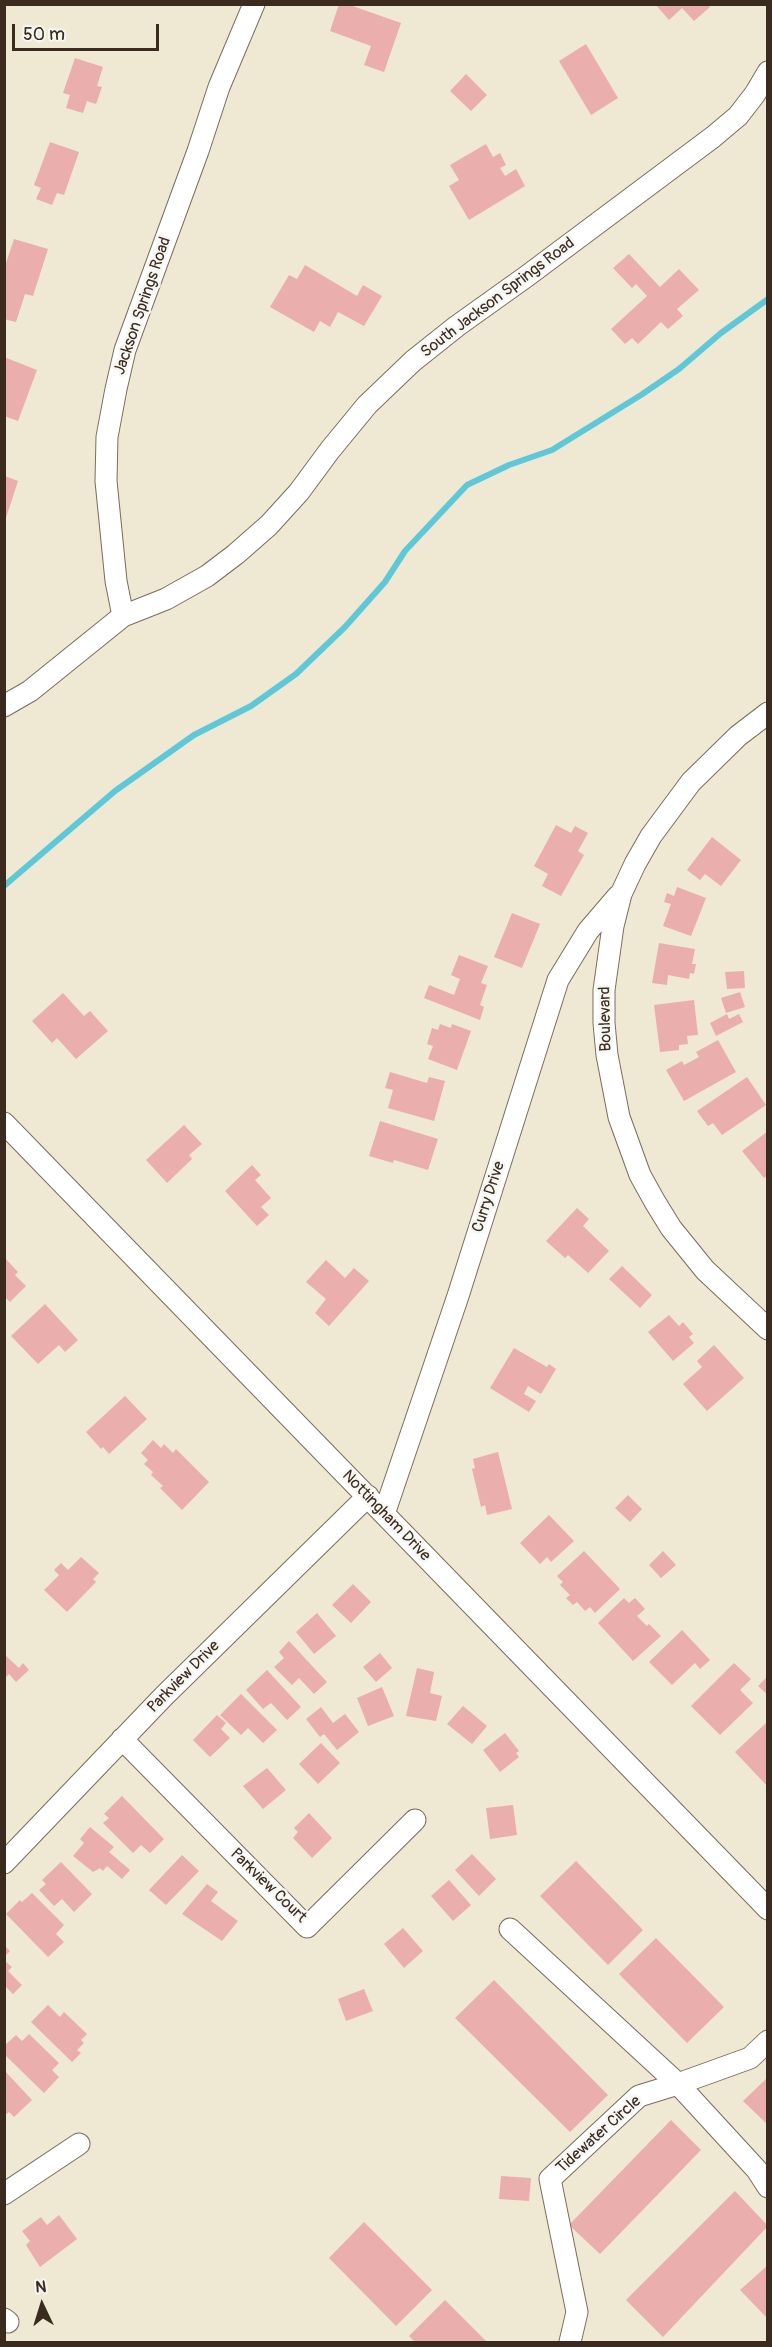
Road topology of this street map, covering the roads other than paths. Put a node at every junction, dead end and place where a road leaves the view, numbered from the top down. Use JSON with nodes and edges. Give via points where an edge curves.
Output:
{"nodes":[{"id":1,"x":254,"y":4,"type":"edge"},
{"id":2,"x":768,"y":72,"type":"edge"},
{"id":3,"x":123,"y":616,"type":"junction"},
{"id":4,"x":4,"y":706,"type":"edge"},
{"id":5,"x":768,"y":713,"type":"edge"},
{"id":6,"x":621,"y":894,"type":"junction"},
{"id":7,"x":4,"y":1123,"type":"edge"},
{"id":8,"x":768,"y":1329,"type":"edge"},
{"id":9,"x":368,"y":1496,"type":"junction"},
{"id":10,"x":384,"y":1514,"type":"junction"},
{"id":11,"x":122,"y":1739,"type":"junction"},
{"id":12,"x":415,"y":1820,"type":"dead end"},
{"id":13,"x":4,"y":1863,"type":"edge"},
{"id":14,"x":768,"y":1909,"type":"edge"},
{"id":15,"x":510,"y":1929,"type":"dead end"},
{"id":16,"x":768,"y":2042,"type":"edge"},
{"id":17,"x":678,"y":2084,"type":"junction"},
{"id":18,"x":79,"y":2144,"type":"dead end"},
{"id":19,"x":768,"y":2187,"type":"edge"},
{"id":20,"x":4,"y":2194,"type":"edge"},
{"id":21,"x":570,"y":2343,"type":"edge"}],
"edges":[{"from":1,"to":3,"type":"street","name":"Jackson Springs Road","via":[[219,87],[125,350],[116,389],[107,437],[106,481]]},
{"from":2,"to":3,"type":"street","name":"South Jackson Springs Road","via":[[738,116],[413,361],[368,405],[269,525],[236,554],[166,599]]},
{"from":3,"to":4,"type":"street","via":[[30,691]]},
{"from":5,"to":6,"type":"street","name":"Boulevard","via":[[691,782],[651,836]]},
{"from":6,"to":8,"type":"street","name":"Boulevard","via":[[607,957],[604,1023],[612,1088],[625,1137],[640,1175],[671,1228],[705,1270]]},
{"from":6,"to":10,"type":"street","name":"Curry Drive","via":[[588,931],[558,980]]},
{"from":7,"to":9,"type":"street","name":"Nottingham Drive"},
{"from":9,"to":10,"type":"street","name":"Nottingham Drive"},
{"from":9,"to":11,"type":"street","name":"Parkview Drive"},
{"from":10,"to":14,"type":"street","name":"Nottingham Drive"},
{"from":11,"to":12,"type":"street","name":"Parkview Court","via":[[307,1927]]},
{"from":11,"to":13,"type":"street","name":"Parkview Drive"},
{"from":15,"to":17,"type":"street"},
{"from":16,"to":17,"type":"street","name":"Tidewater Circle","via":[[750,2058]]},
{"from":17,"to":19,"type":"street"},
{"from":17,"to":21,"type":"street","name":"Tidewater Circle","via":[[639,2096],[550,2179],[577,2312]]},
{"from":18,"to":20,"type":"street"}]}
